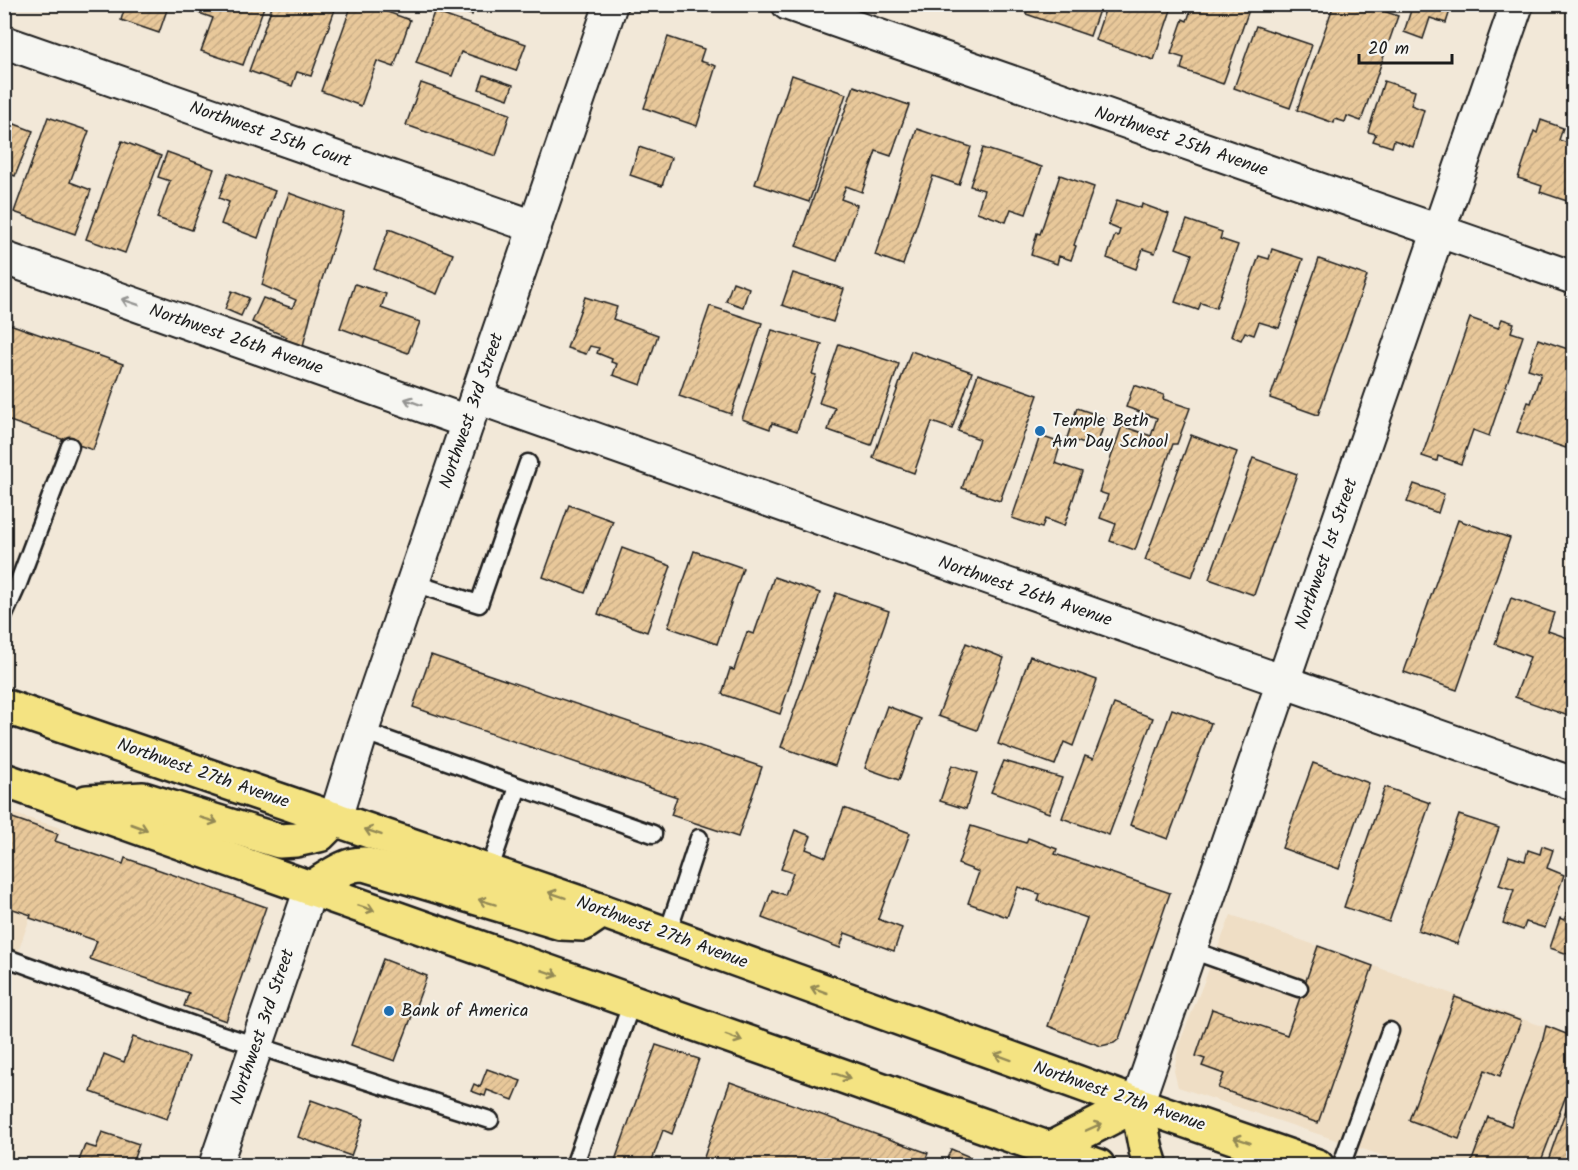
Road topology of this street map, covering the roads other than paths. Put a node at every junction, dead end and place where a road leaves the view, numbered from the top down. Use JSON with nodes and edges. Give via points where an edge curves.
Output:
{"nodes":[{"id":1,"x":611,"y":4,"type":"edge"},
{"id":2,"x":789,"y":4,"type":"edge"},
{"id":3,"x":1517,"y":4,"type":"edge"},
{"id":4,"x":4,"y":42,"type":"edge"},
{"id":5,"x":535,"y":227,"type":"junction"},
{"id":6,"x":1439,"y":232,"type":"junction"},
{"id":7,"x":4,"y":258,"type":"edge"},
{"id":8,"x":1574,"y":278,"type":"edge"},
{"id":9,"x":472,"y":410,"type":"junction"},
{"id":10,"x":70,"y":446,"type":"dead end"},
{"id":11,"x":528,"y":463,"type":"dead end"},
{"id":12,"x":413,"y":583,"type":"junction"},
{"id":13,"x":4,"y":615,"type":"edge"},
{"id":14,"x":1282,"y":683,"type":"junction"},
{"id":15,"x":4,"y":705,"type":"edge"},
{"id":16,"x":362,"y":731,"type":"junction"},
{"id":17,"x":4,"y":780,"type":"edge"},
{"id":18,"x":1574,"y":784,"type":"edge"},
{"id":19,"x":518,"y":787,"type":"junction"},
{"id":20,"x":70,"y":803,"type":"junction"},
{"id":21,"x":335,"y":819,"type":"junction"},
{"id":22,"x":653,"y":834,"type":"dead end"},
{"id":23,"x":699,"y":838,"type":"dead end"},
{"id":24,"x":489,"y":871,"type":"junction"},
{"id":25,"x":311,"y":888,"type":"junction"},
{"id":26,"x":602,"y":911,"type":"junction"},
{"id":27,"x":667,"y":935,"type":"junction"},
{"id":28,"x":1191,"y":950,"type":"junction"},
{"id":29,"x":4,"y":957,"type":"edge"},
{"id":30,"x":1299,"y":988,"type":"dead end"},
{"id":31,"x":632,"y":1002,"type":"junction"},
{"id":32,"x":1389,"y":1031,"type":"dead end"},
{"id":33,"x":257,"y":1046,"type":"junction"},
{"id":34,"x":1137,"y":1104,"type":"junction"},
{"id":35,"x":490,"y":1120,"type":"dead end"},
{"id":36,"x":1050,"y":1149,"type":"junction"},
{"id":37,"x":215,"y":1166,"type":"edge"},
{"id":38,"x":574,"y":1166,"type":"edge"},
{"id":39,"x":1098,"y":1166,"type":"edge"},
{"id":40,"x":1151,"y":1166,"type":"edge"},
{"id":41,"x":1317,"y":1166,"type":"edge"},
{"id":42,"x":1341,"y":1166,"type":"edge"}],
"edges":[{"from":1,"to":5,"type":"street","name":"Northwest 3rd Street"},
{"from":2,"to":6,"type":"street","name":"Northwest 25th Avenue"},
{"from":3,"to":6,"type":"street","name":"Northwest 1st Street"},
{"from":4,"to":5,"type":"street","name":"Northwest 25th Court"},
{"from":5,"to":9,"type":"street","name":"Northwest 3rd Street"},
{"from":6,"to":8,"type":"street","name":"Northwest 25th Avenue"},
{"from":6,"to":14,"type":"street","name":"Northwest 1st Street"},
{"from":9,"to":7,"type":"street","name":"Northwest 26th Avenue","one_way":true},
{"from":9,"to":12,"type":"street","name":"Northwest 3rd Street"},
{"from":9,"to":14,"type":"street","name":"Northwest 26th Avenue"},
{"from":10,"to":13,"type":"lane"},
{"from":11,"to":12,"type":"lane","via":[[479,604]]},
{"from":12,"to":16,"type":"street","name":"Northwest 3rd Street"},
{"from":14,"to":18,"type":"street","name":"Northwest 26th Avenue"},
{"from":14,"to":28,"type":"street","name":"Northwest 1st Street"},
{"from":15,"to":21,"type":"highway","name":"Northwest 27th Avenue"},
{"from":16,"to":19,"type":"lane"},
{"from":16,"to":21,"type":"street","name":"Northwest 3rd Street"},
{"from":17,"to":20,"type":"highway"},
{"from":19,"to":22,"type":"lane"},
{"from":19,"to":24,"type":"lane"},
{"from":20,"to":21,"type":"highway","one_way":true,"via":[[143,799],[279,842],[319,835]]},
{"from":20,"to":25,"type":"highway","one_way":true},
{"from":24,"to":21,"type":"highway","name":"Northwest 27th Avenue","one_way":true},
{"from":23,"to":27,"type":"lane"},
{"from":26,"to":24,"type":"highway","name":"Northwest 27th Avenue","one_way":true},
{"from":26,"to":25,"type":"highway","one_way":true,"via":[[583,924],[561,924],[364,864],[347,867]]},
{"from":25,"to":31,"type":"highway","one_way":true},
{"from":25,"to":33,"type":"street","name":"Northwest 3rd Street"},
{"from":26,"to":27,"type":"highway","name":"Northwest 27th Avenue"},
{"from":34,"to":27,"type":"highway","name":"Northwest 27th Avenue","one_way":true},
{"from":28,"to":30,"type":"lane"},
{"from":28,"to":34,"type":"street","name":"Northwest 1st Street"},
{"from":29,"to":33,"type":"lane"},
{"from":31,"to":36,"type":"highway","one_way":true},
{"from":31,"to":38,"type":"lane"},
{"from":32,"to":42,"type":"lane"},
{"from":33,"to":35,"type":"lane"},
{"from":33,"to":37,"type":"street","name":"Northwest 3rd Street"},
{"from":36,"to":34,"type":"highway","one_way":true},
{"from":34,"to":40,"type":"highway"},
{"from":41,"to":34,"type":"highway","name":"Northwest 27th Avenue","one_way":true},
{"from":36,"to":39,"type":"highway"}]}
